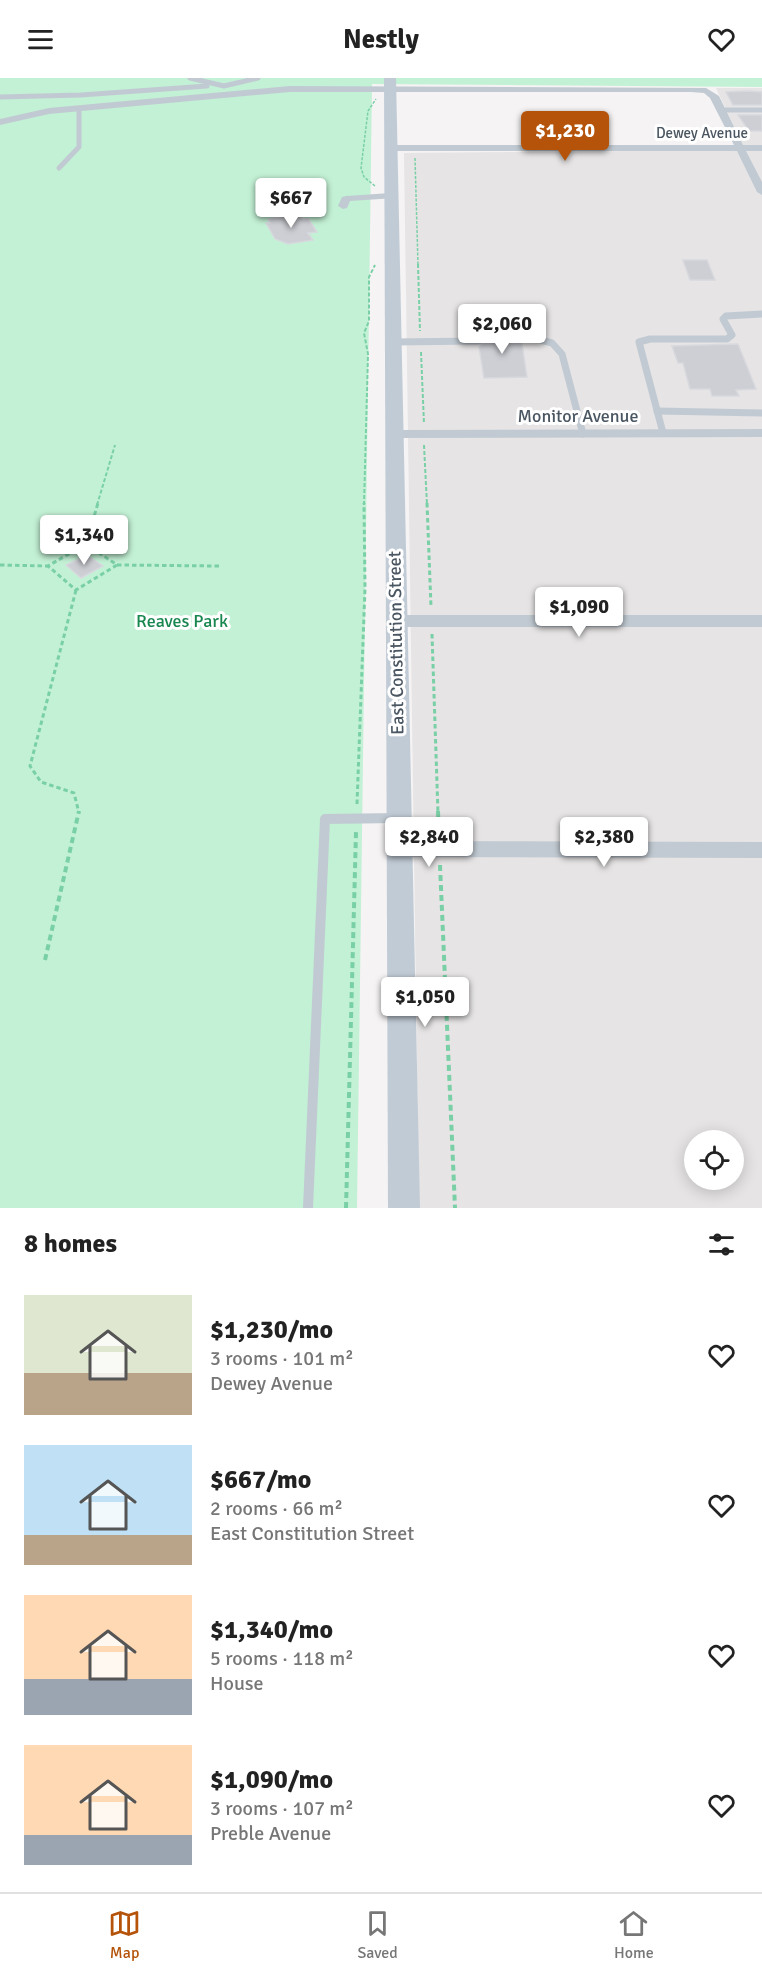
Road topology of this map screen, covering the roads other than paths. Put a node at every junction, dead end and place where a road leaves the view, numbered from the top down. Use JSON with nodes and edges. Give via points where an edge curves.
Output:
{"nodes":[{"id":1,"x":190,"y":78,"type":"edge"},
{"id":2,"x":258,"y":78,"type":"edge"},
{"id":3,"x":386,"y":85,"type":"edge"},
{"id":4,"x":207,"y":86,"type":"junction"},
{"id":5,"x":0,"y":97,"type":"edge"},
{"id":6,"x":79,"y":109,"type":"junction"},
{"id":7,"x":721,"y":110,"type":"junction"},
{"id":8,"x":762,"y":110,"type":"edge"},
{"id":9,"x":0,"y":122,"type":"edge"},
{"id":10,"x":391,"y":148,"type":"junction"},
{"id":11,"x":740,"y":148,"type":"junction"},
{"id":12,"x":762,"y":148,"type":"edge"},
{"id":13,"x":59,"y":168,"type":"dead end"},
{"id":14,"x":762,"y":192,"type":"edge"},
{"id":15,"x":385,"y":196,"type":"junction"},
{"id":16,"x":343,"y":206,"type":"dead end"},
{"id":17,"x":762,"y":314,"type":"edge"},
{"id":18,"x":529,"y":337,"type":"dead end"},
{"id":19,"x":478,"y":341,"type":"dead end"},
{"id":20,"x":393,"y":342,"type":"junction"},
{"id":21,"x":657,"y":411,"type":"junction"},
{"id":22,"x":762,"y":413,"type":"edge"},
{"id":23,"x":663,"y":433,"type":"junction"},
{"id":24,"x":762,"y":433,"type":"edge"},
{"id":25,"x":394,"y":434,"type":"junction"},
{"id":26,"x":583,"y":434,"type":"junction"},
{"id":27,"x":396,"y":621,"type":"junction"},
{"id":28,"x":762,"y":621,"type":"edge"},
{"id":29,"x":399,"y":818,"type":"junction"},
{"id":30,"x":399,"y":849,"type":"junction"},
{"id":31,"x":762,"y":850,"type":"edge"},
{"id":32,"x":308,"y":1208,"type":"edge"},
{"id":33,"x":404,"y":1208,"type":"edge"}],
"edges":[{"from":1,"to":4,"type":"lane"},
{"from":2,"to":4,"type":"lane","via":[[234,85]]},
{"from":3,"to":6,"type":"street","via":[[260,91]]},
{"from":3,"to":7,"type":"street","via":[[681,88],[706,91],[714,96]]},
{"from":3,"to":10,"type":"main road","name":"East Constitution Street"},
{"from":4,"to":5,"type":"lane"},
{"from":6,"to":9,"type":"street","via":[[34,113]]},
{"from":6,"to":13,"type":"lane","via":[[79,147]]},
{"from":7,"to":8,"type":"lane"},
{"from":7,"to":11,"type":"street"},
{"from":10,"to":11,"type":"street","name":"Dewey Avenue"},
{"from":10,"to":15,"type":"main road","name":"East Constitution Street"},
{"from":11,"to":12,"type":"street","name":"Dewey Avenue"},
{"from":11,"to":14,"type":"street"},
{"from":15,"to":16,"type":"street","via":[[351,198]]},
{"from":15,"to":20,"type":"main road","name":"East Constitution Street"},
{"from":17,"to":21,"type":"lane","via":[[726,316],[723,319],[732,335],[727,339],[639,342]]},
{"from":18,"to":26,"type":"lane","via":[[552,343],[562,354]]},
{"from":19,"to":20,"type":"lane"},
{"from":20,"to":25,"type":"main road","name":"East Constitution Street"},
{"from":21,"to":22,"type":"lane"},
{"from":21,"to":23,"type":"lane"},
{"from":23,"to":24,"type":"street","name":"Monitor Avenue"},
{"from":23,"to":26,"type":"street","name":"Monitor Avenue"},
{"from":25,"to":26,"type":"street","name":"Monitor Avenue"},
{"from":25,"to":27,"type":"main road","name":"East Constitution Street"},
{"from":27,"to":28,"type":"street"},
{"from":27,"to":29,"type":"main road","name":"East Constitution Street"},
{"from":29,"to":30,"type":"main road","name":"East Constitution Street"},
{"from":29,"to":32,"type":"lane","via":[[325,819]]},
{"from":30,"to":31,"type":"street"},
{"from":30,"to":33,"type":"main road","name":"East Constitution Street"}]}
